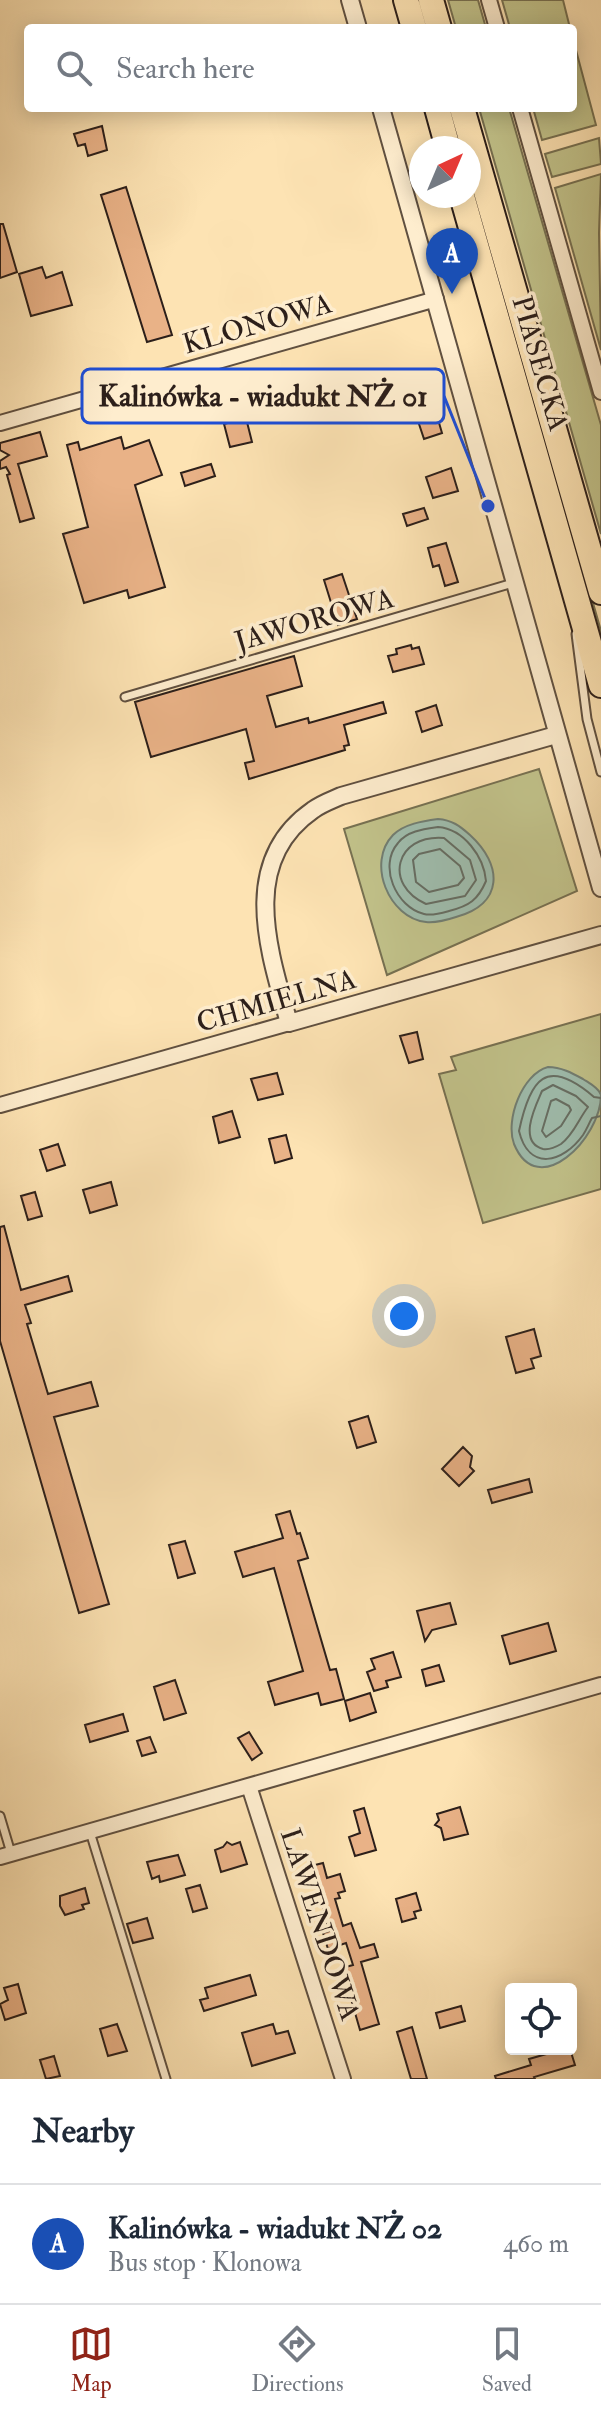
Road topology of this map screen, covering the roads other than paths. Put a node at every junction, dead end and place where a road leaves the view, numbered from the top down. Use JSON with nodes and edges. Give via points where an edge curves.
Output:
{"nodes":[{"id":1,"x":350,"y":0,"type":"edge"},
{"id":2,"x":406,"y":0,"type":"edge"},
{"id":3,"x":431,"y":0,"type":"edge"},
{"id":4,"x":489,"y":0,"type":"edge"},
{"id":5,"x":357,"y":24,"type":"edge"},
{"id":6,"x":413,"y":24,"type":"edge"},
{"id":7,"x":438,"y":24,"type":"edge"},
{"id":8,"x":496,"y":24,"type":"edge"},
{"id":9,"x":382,"y":112,"type":"edge"},
{"id":10,"x":438,"y":112,"type":"edge"},
{"id":11,"x":463,"y":112,"type":"edge"},
{"id":12,"x":521,"y":112,"type":"edge"},
{"id":13,"x":445,"y":136,"type":"edge"},
{"id":14,"x":465,"y":208,"type":"edge"},
{"id":15,"x":436,"y":299,"type":"junction"},
{"id":16,"x":601,"y":392,"type":"edge"},
{"id":17,"x":0,"y":423,"type":"edge"},
{"id":18,"x":515,"y":582,"type":"junction"},
{"id":19,"x":601,"y":592,"type":"edge"},
{"id":20,"x":575,"y":596,"type":"junction"},
{"id":21,"x":601,"y":685,"type":"edge"},
{"id":22,"x":125,"y":697,"type":"dead end"},
{"id":23,"x":556,"y":735,"type":"junction"},
{"id":24,"x":601,"y":772,"type":"edge"},
{"id":25,"x":601,"y":888,"type":"edge"},
{"id":26,"x":601,"y":935,"type":"edge"},
{"id":27,"x":289,"y":1023,"type":"junction"},
{"id":28,"x":0,"y":1105,"type":"edge"},
{"id":29,"x":601,"y":1685,"type":"edge"},
{"id":30,"x":249,"y":1786,"type":"junction"},
{"id":31,"x":0,"y":1816,"type":"edge"},
{"id":32,"x":90,"y":1832,"type":"junction"},
{"id":33,"x":6,"y":1855,"type":"edge"},
{"id":34,"x":166,"y":2079,"type":"edge"},
{"id":35,"x":343,"y":2079,"type":"edge"}],
"edges":[{"from":1,"to":5,"type":"street"},
{"from":2,"to":6,"type":"highway"},
{"from":3,"to":7,"type":"highway"},
{"from":4,"to":8,"type":"street"},
{"from":9,"to":15,"type":"street"},
{"from":10,"to":13,"type":"highway"},
{"from":11,"to":19,"type":"highway","name":"PIASECKA"},
{"from":12,"to":16,"type":"street"},
{"from":14,"to":20,"type":"highway","name":"PIASECKA"},
{"from":15,"to":17,"type":"street","name":"KLONOWA"},
{"from":15,"to":18,"type":"street"},
{"from":18,"to":22,"type":"lane","name":"JAWOROWA"},
{"from":18,"to":23,"type":"street"},
{"from":20,"to":21,"type":"highway","name":"PIASECKA"},
{"from":20,"to":24,"type":"lane","via":[[587,719]]},
{"from":23,"to":25,"type":"street"},
{"from":23,"to":27,"type":"street","via":[[341,796],[313,809],[287,833],[270,867],[264,917]]},
{"from":26,"to":27,"type":"street","name":"CHMIELNA"},
{"from":27,"to":28,"type":"street","name":"CHMIELNA"},
{"from":29,"to":30,"type":"street"},
{"from":30,"to":32,"type":"street"},
{"from":30,"to":35,"type":"street","name":"LAWENDOWA"},
{"from":31,"to":33,"type":"lane"},
{"from":32,"to":33,"type":"street"},
{"from":32,"to":34,"type":"lane"}]}
